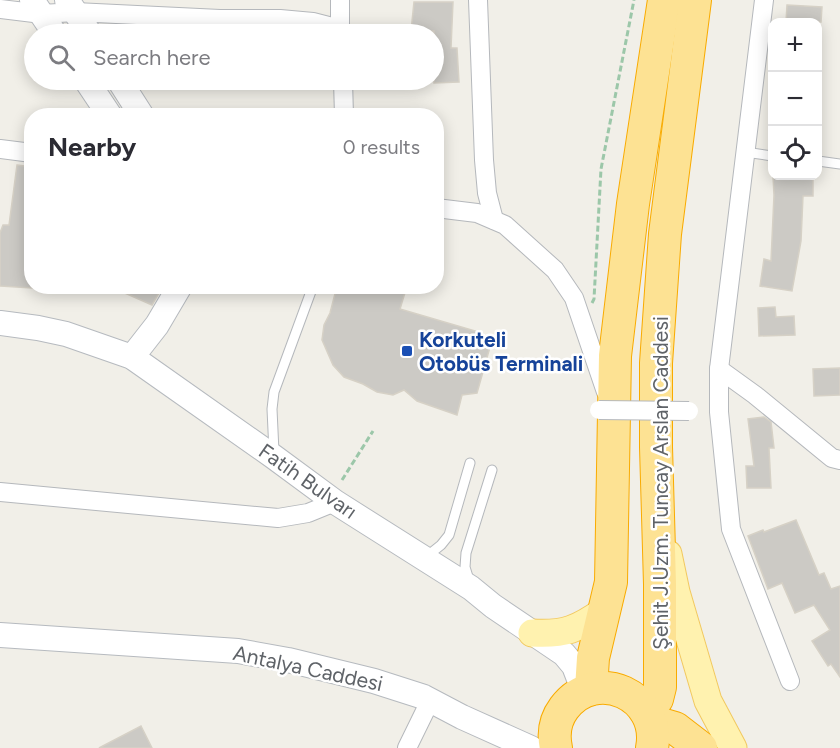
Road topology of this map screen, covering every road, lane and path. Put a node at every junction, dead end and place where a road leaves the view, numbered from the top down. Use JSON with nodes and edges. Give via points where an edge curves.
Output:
{"nodes":[{"id":1,"x":340,"y":0,"type":"edge"},
{"id":2,"x":478,"y":0,"type":"edge"},
{"id":3,"x":634,"y":0,"type":"edge"},
{"id":4,"x":664,"y":0,"type":"edge"},
{"id":5,"x":695,"y":0,"type":"edge"},
{"id":6,"x":764,"y":0,"type":"edge"},
{"id":7,"x":71,"y":6,"type":"edge"},
{"id":8,"x":37,"y":7,"type":"edge"},
{"id":9,"x":0,"y":9,"type":"edge"},
{"id":10,"x":48,"y":24,"type":"edge"},
{"id":11,"x":83,"y":24,"type":"edge"},
{"id":12,"x":318,"y":24,"type":"edge"},
{"id":13,"x":340,"y":24,"type":"edge"},
{"id":14,"x":93,"y":90,"type":"edge"},
{"id":15,"x":125,"y":90,"type":"edge"},
{"id":16,"x":343,"y":90,"type":"edge"},
{"id":17,"x":105,"y":108,"type":"edge"},
{"id":18,"x":137,"y":108,"type":"edge"},
{"id":19,"x":344,"y":108,"type":"edge"},
{"id":20,"x":0,"y":149,"type":"edge"},
{"id":21,"x":24,"y":152,"type":"edge"},
{"id":22,"x":745,"y":152,"type":"junction"},
{"id":23,"x":768,"y":155,"type":"edge"},
{"id":24,"x":822,"y":162,"type":"edge"},
{"id":25,"x":840,"y":164,"type":"edge"},
{"id":26,"x":444,"y":209,"type":"edge"},
{"id":27,"x":494,"y":220,"type":"junction"},
{"id":28,"x":175,"y":294,"type":"edge"},
{"id":29,"x":310,"y":294,"type":"edge"},
{"id":30,"x":582,"y":321,"type":"junction"},
{"id":31,"x":0,"y":323,"type":"edge"},
{"id":32,"x":132,"y":357,"type":"junction"},
{"id":33,"x":719,"y":369,"type":"junction"},
{"id":34,"x":689,"y":411,"type":"dead end"},
{"id":35,"x":607,"y":415,"type":"junction"},
{"id":36,"x":373,"y":431,"type":"dead end"},
{"id":37,"x":274,"y":457,"type":"junction"},
{"id":38,"x":840,"y":460,"type":"edge"},
{"id":39,"x":470,"y":463,"type":"dead end"},
{"id":40,"x":492,"y":470,"type":"dead end"},
{"id":41,"x":338,"y":491,"type":"junction"},
{"id":42,"x":0,"y":492,"type":"edge"},
{"id":43,"x":658,"y":504,"type":"junction"},
{"id":44,"x":417,"y":555,"type":"junction"},
{"id":45,"x":471,"y":588,"type":"junction"},
{"id":46,"x":604,"y":610,"type":"junction"},
{"id":47,"x":532,"y":633,"type":"junction"},
{"id":48,"x":0,"y":635,"type":"edge"},
{"id":49,"x":790,"y":681,"type":"dead end"},
{"id":50,"x":587,"y":691,"type":"junction"},
{"id":51,"x":430,"y":701,"type":"junction"},
{"id":52,"x":650,"y":727,"type":"edge"},
{"id":53,"x":407,"y":748,"type":"edge"},
{"id":54,"x":531,"y":748,"type":"edge"},
{"id":55,"x":556,"y":748,"type":"edge"},
{"id":56,"x":701,"y":748,"type":"edge"},
{"id":57,"x":733,"y":748,"type":"edge"}],
"edges":[{"from":1,"to":13,"type":"street"},
{"from":2,"to":27,"type":"street","via":[[484,160]]},
{"from":3,"to":30,"type":"path","via":[[601,169],[594,299]]},
{"from":4,"to":35,"type":"highway","name":"Şehit J.Uzm. Tuncay Arslan Caddesi"},
{"from":5,"to":43,"type":"highway","name":"Şehit J.Uzm. Tuncay Arslan Caddesi","via":[[665,234],[656,363]]},
{"from":6,"to":22,"type":"street"},
{"from":7,"to":8,"type":"street"},
{"from":7,"to":11,"type":"main road"},
{"from":7,"to":12,"type":"street"},
{"from":8,"to":9,"type":"street"},
{"from":8,"to":10,"type":"main road"},
{"from":14,"to":17,"type":"main road"},
{"from":15,"to":18,"type":"main road"},
{"from":16,"to":19,"type":"street"},
{"from":20,"to":21,"type":"street"},
{"from":22,"to":23,"type":"lane"},
{"from":22,"to":33,"type":"street"},
{"from":24,"to":25,"type":"lane"},
{"from":26,"to":27,"type":"street","via":[[477,213]]},
{"from":27,"to":30,"type":"street","via":[[505,225],[555,270],[574,298]]},
{"from":28,"to":32,"type":"main road"},
{"from":29,"to":37,"type":"lane","via":[[274,392]]},
{"from":30,"to":35,"type":"street"},
{"from":31,"to":32,"type":"main road","name":"Fatih Bulvarı","via":[[66,334]]},
{"from":32,"to":37,"type":"main road","name":"Fatih Bulvarı"},
{"from":33,"to":38,"type":"street","via":[[832,458]]},
{"from":33,"to":49,"type":"street","via":[[719,412],[731,529]]},
{"from":34,"to":35,"type":"street","bridge":true},
{"from":35,"to":46,"type":"highway","name":"Şehit J.Uzm. Tuncay Arslan Caddesi","via":[[611,582]]},
{"from":36,"to":41,"type":"path"},
{"from":37,"to":41,"type":"main road","name":"Fatih Bulvarı"},
{"from":39,"to":44,"type":"lane","via":[[449,535],[431,553]]},
{"from":40,"to":45,"type":"lane","via":[[466,553]]},
{"from":41,"to":42,"type":"street","via":[[308,513],[278,518]]},
{"from":41,"to":44,"type":"main road","name":"Fatih Bulvarı"},
{"from":43,"to":52,"type":"highway","name":"Şehit J.Uzm. Tuncay Arslan Caddesi","via":[[660,687]]},
{"from":43,"to":57,"type":"main road","via":[[676,592],[708,701]]},
{"from":44,"to":45,"type":"main road","name":"Fatih Bulvarı"},
{"from":45,"to":47,"type":"main road","name":"Fatih Bulvarı"},
{"from":46,"to":47,"type":"main road","via":[[572,630]]},
{"from":46,"to":50,"type":"highway","name":"Şehit J.Uzm. Tuncay Arslan Caddesi"},
{"from":47,"to":50,"type":"main road","name":"Fatih Bulvarı","via":[[564,654]]},
{"from":48,"to":51,"type":"main road","name":"Antalya Caddesi","via":[[238,651],[374,681]]},
{"from":50,"to":52,"type":"highway","via":[[607,688],[637,700]]},
{"from":50,"to":55,"type":"highway","via":[[570,701],[561,713],[555,728]]},
{"from":51,"to":53,"type":"street"},
{"from":51,"to":54,"type":"main road","name":"Antalya Caddesi"},
{"from":52,"to":56,"type":"highway","via":[[675,728]]}]}
